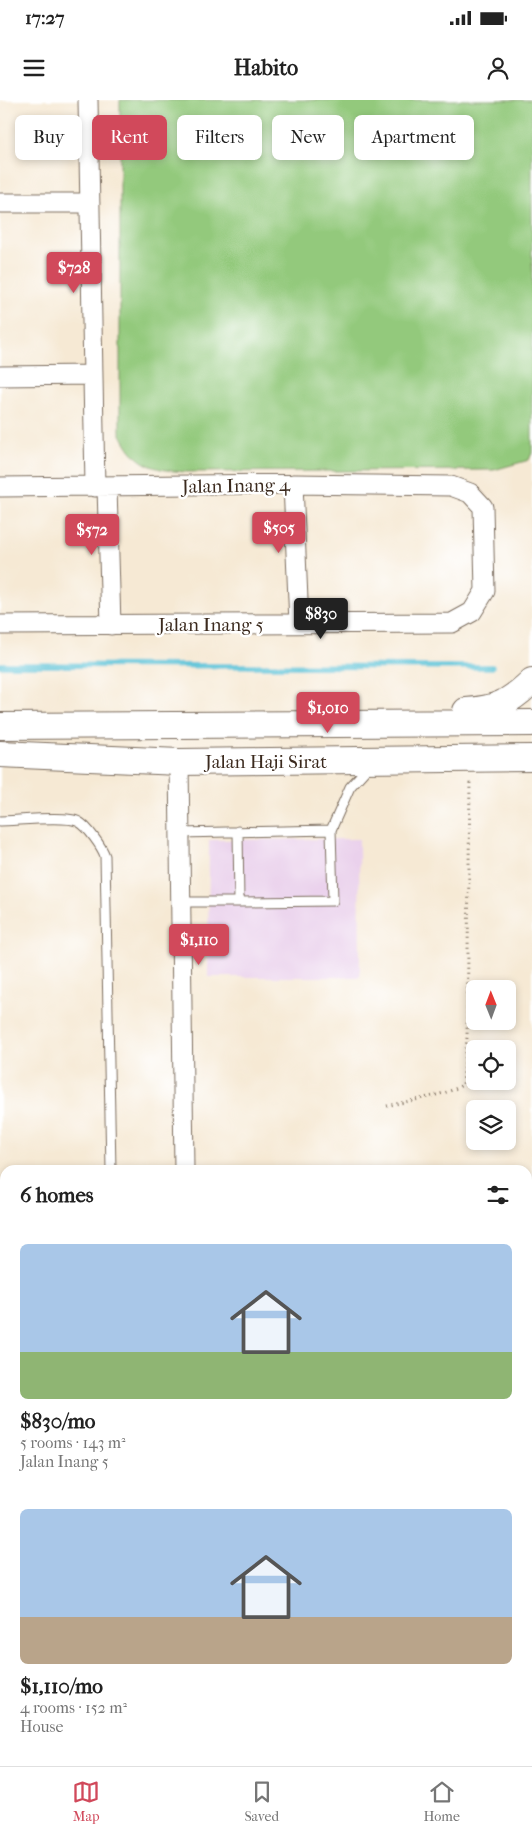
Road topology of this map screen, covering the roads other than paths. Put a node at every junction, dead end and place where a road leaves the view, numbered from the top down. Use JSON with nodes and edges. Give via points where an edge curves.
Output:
{"nodes":[{"id":1,"x":88,"y":100,"type":"edge"},
{"id":2,"x":0,"y":203,"type":"edge"},
{"id":3,"x":90,"y":203,"type":"junction"},
{"id":4,"x":93,"y":375,"type":"junction"},
{"id":5,"x":0,"y":376,"type":"edge"},
{"id":6,"x":294,"y":484,"type":"junction"},
{"id":7,"x":0,"y":487,"type":"edge"},
{"id":8,"x":101,"y":487,"type":"junction"},
{"id":9,"x":470,"y":493,"type":"joint"},
{"id":10,"x":299,"y":623,"type":"junction"},
{"id":11,"x":111,"y":624,"type":"junction"},
{"id":12,"x":0,"y":625,"type":"edge"},
{"id":13,"x":532,"y":681,"type":"edge"},
{"id":14,"x":532,"y":723,"type":"edge"},
{"id":15,"x":0,"y":726,"type":"edge"},
{"id":16,"x":98,"y":726,"type":"junction"},
{"id":17,"x":532,"y":745,"type":"edge"},
{"id":18,"x":0,"y":754,"type":"edge"},
{"id":19,"x":532,"y":758,"type":"edge"},
{"id":20,"x":471,"y":760,"type":"junction"},
{"id":21,"x":374,"y":761,"type":"junction"},
{"id":22,"x":179,"y":762,"type":"junction"},
{"id":23,"x":0,"y":821,"type":"edge"},
{"id":24,"x":331,"y":830,"type":"junction"},
{"id":25,"x":238,"y":831,"type":"junction"},
{"id":26,"x":180,"y":833,"type":"junction"},
{"id":27,"x":181,"y":902,"type":"junction"},
{"id":28,"x":239,"y":902,"type":"junction"},
{"id":29,"x":111,"y":1165,"type":"edge"},
{"id":30,"x":184,"y":1165,"type":"edge"}],
"edges":[{"from":1,"to":3,"type":"street"},
{"from":2,"to":3,"type":"street"},
{"from":3,"to":4,"type":"street"},
{"from":4,"to":5,"type":"street"},
{"from":4,"to":8,"type":"street"},
{"from":6,"to":8,"type":"street","name":"Jalan Inang 4"},
{"from":6,"to":9,"type":"street","name":"Jalan Inang 4","via":[[451,486]]},
{"from":6,"to":10,"type":"street"},
{"from":7,"to":8,"type":"street","name":"Jalan Inang 4"},
{"from":8,"to":11,"type":"street"},
{"from":9,"to":10,"type":"street","name":"Jalan Inang 5","via":[[483,507],[485,591],[472,612],[452,623]]},
{"from":10,"to":11,"type":"street","name":"Jalan Inang 5"},
{"from":11,"to":12,"type":"street","name":"Jalan Inang 5"},
{"from":13,"to":16,"type":"main road","via":[[515,697],[489,709],[186,716]]},
{"from":14,"to":16,"type":"main road","name":"Jalan Haji Sirat"},
{"from":15,"to":16,"type":"main road","name":"Jalan Haji Sirat"},
{"from":17,"to":20,"type":"main road","via":[[494,746]]},
{"from":18,"to":22,"type":"main road","name":"Jalan Haji Sirat"},
{"from":19,"to":20,"type":"main road","name":"Jalan Haji Sirat"},
{"from":20,"to":21,"type":"main road","name":"Jalan Haji Sirat"},
{"from":21,"to":22,"type":"main road","name":"Jalan Haji Sirat"},
{"from":21,"to":24,"type":"lane","via":[[350,787]]},
{"from":22,"to":26,"type":"street"},
{"from":23,"to":29,"type":"lane","via":[[68,819],[80,822],[102,847],[105,856]]},
{"from":24,"to":25,"type":"lane"},
{"from":24,"to":28,"type":"lane","via":[[333,901]]},
{"from":25,"to":26,"type":"lane"},
{"from":25,"to":28,"type":"lane"},
{"from":26,"to":27,"type":"street"},
{"from":27,"to":28,"type":"lane"},
{"from":27,"to":30,"type":"street"}]}
